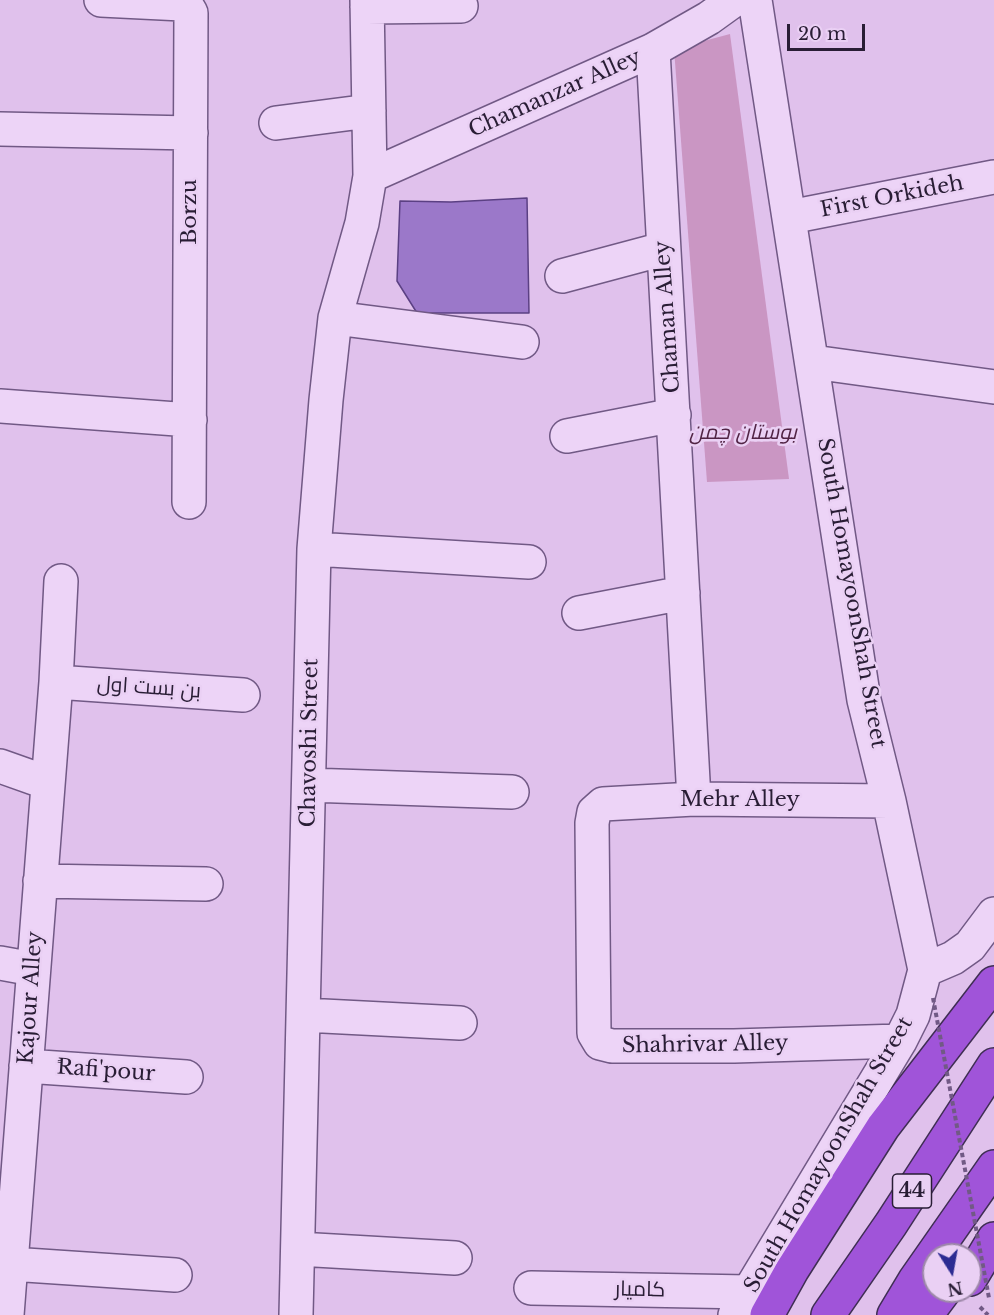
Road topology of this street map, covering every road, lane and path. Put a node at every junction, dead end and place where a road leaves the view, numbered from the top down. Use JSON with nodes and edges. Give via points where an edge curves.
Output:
{"nodes":[{"id":1,"x":101,"y":0,"type":"edge"},
{"id":2,"x":734,"y":0,"type":"edge"},
{"id":3,"x":755,"y":0,"type":"edge"},
{"id":4,"x":367,"y":4,"type":"edge"},
{"id":5,"x":461,"y":6,"type":"dead end"},
{"id":6,"x":653,"y":50,"type":"junction"},
{"id":7,"x":369,"y":111,"type":"junction"},
{"id":8,"x":276,"y":123,"type":"dead end"},
{"id":9,"x":0,"y":129,"type":"edge"},
{"id":10,"x":190,"y":133,"type":"junction"},
{"id":11,"x":370,"y":176,"type":"junction"},
{"id":12,"x":994,"y":177,"type":"edge"},
{"id":13,"x":790,"y":217,"type":"junction"},
{"id":14,"x":663,"y":249,"type":"junction"},
{"id":15,"x":562,"y":276,"type":"dead end"},
{"id":16,"x":335,"y":318,"type":"junction"},
{"id":17,"x":522,"y":342,"type":"dead end"},
{"id":18,"x":813,"y":362,"type":"junction"},
{"id":19,"x":994,"y":387,"type":"edge"},
{"id":20,"x":0,"y":406,"type":"edge"},
{"id":21,"x":674,"y":415,"type":"junction"},
{"id":22,"x":190,"y":420,"type":"junction"},
{"id":23,"x":567,"y":436,"type":"dead end"},
{"id":24,"x":189,"y":502,"type":"dead end"},
{"id":25,"x":314,"y":549,"type":"junction"},
{"id":26,"x":529,"y":562,"type":"dead end"},
{"id":27,"x":61,"y":581,"type":"dead end"},
{"id":28,"x":683,"y":593,"type":"junction"},
{"id":29,"x":579,"y":613,"type":"dead end"},
{"id":30,"x":56,"y":682,"type":"junction"},
{"id":31,"x":243,"y":695,"type":"dead end"},
{"id":32,"x":0,"y":766,"type":"edge"},
{"id":33,"x":48,"y":783,"type":"junction"},
{"id":34,"x":309,"y":785,"type":"junction"},
{"id":35,"x":512,"y":792,"type":"dead end"},
{"id":36,"x":694,"y":799,"type":"junction"},
{"id":37,"x":890,"y":801,"type":"junction"},
{"id":38,"x":594,"y":812,"type":"joint"},
{"id":39,"x":40,"y":881,"type":"junction"},
{"id":40,"x":206,"y":884,"type":"dead end"},
{"id":41,"x":994,"y":914,"type":"edge"},
{"id":42,"x":0,"y":963,"type":"edge"},
{"id":43,"x":33,"y":969,"type":"junction"},
{"id":44,"x":994,"y":983,"type":"edge"},
{"id":45,"x":929,"y":984,"type":"junction"},
{"id":46,"x":304,"y":1015,"type":"junction"},
{"id":47,"x":460,"y":1023,"type":"dead end"},
{"id":48,"x":900,"y":1041,"type":"junction"},
{"id":49,"x":994,"y":1065,"type":"edge"},
{"id":50,"x":26,"y":1066,"type":"junction"},
{"id":51,"x":186,"y":1077,"type":"dead end"},
{"id":52,"x":994,"y":1167,"type":"edge"},
{"id":53,"x":994,"y":1227,"type":"edge"},
{"id":54,"x":994,"y":1239,"type":"edge"},
{"id":55,"x":967,"y":1243,"type":"edge"},
{"id":56,"x":982,"y":1243,"type":"edge"},
{"id":57,"x":298,"y":1250,"type":"junction"},
{"id":58,"x":455,"y":1258,"type":"dead end"},
{"id":59,"x":11,"y":1264,"type":"junction"},
{"id":60,"x":982,"y":1269,"type":"edge"},
{"id":61,"x":175,"y":1275,"type":"dead end"},
{"id":62,"x":531,"y":1288,"type":"dead end"},
{"id":63,"x":960,"y":1303,"type":"edge"},
{"id":64,"x":750,"y":1307,"type":"edge"},
{"id":65,"x":7,"y":1315,"type":"edge"},
{"id":66,"x":296,"y":1315,"type":"edge"},
{"id":67,"x":828,"y":1315,"type":"edge"},
{"id":68,"x":894,"y":1315,"type":"edge"},
{"id":69,"x":948,"y":1315,"type":"edge"}],
"edges":[{"from":1,"to":10,"type":"street","name":"Borzu","via":[[187,6],[191,14]]},
{"from":2,"to":6,"type":"street","name":"Chamanzar Alley"},
{"from":3,"to":13,"type":"street","name":"South HomayoonShah Street"},
{"from":4,"to":5,"type":"street"},
{"from":4,"to":7,"type":"street","name":"Chavoshi Street"},
{"from":6,"to":11,"type":"street","name":"Chamanzar Alley"},
{"from":6,"to":14,"type":"street","name":"Chaman Alley"},
{"from":7,"to":8,"type":"street"},
{"from":7,"to":11,"type":"street","name":"Chavoshi Street"},
{"from":9,"to":10,"type":"street"},
{"from":10,"to":22,"type":"street","name":"Borzu"},
{"from":11,"to":16,"type":"street","name":"Chavoshi Street","via":[[362,223]]},
{"from":12,"to":13,"type":"street","name":"First Orkideh"},
{"from":13,"to":18,"type":"street","name":"South HomayoonShah Street"},
{"from":14,"to":15,"type":"street"},
{"from":14,"to":21,"type":"street","name":"Chaman Alley"},
{"from":16,"to":17,"type":"street"},
{"from":16,"to":25,"type":"street","name":"Chavoshi Street"},
{"from":18,"to":19,"type":"street"},
{"from":18,"to":37,"type":"street","name":"South HomayoonShah Street","via":[[864,700]]},
{"from":20,"to":22,"type":"street"},
{"from":21,"to":23,"type":"street"},
{"from":21,"to":28,"type":"street","name":"Chaman Alley"},
{"from":22,"to":24,"type":"street","name":"Borzu"},
{"from":25,"to":26,"type":"street"},
{"from":25,"to":34,"type":"street","name":"Chavoshi Street"},
{"from":27,"to":30,"type":"street","name":"Kajour Alley"},
{"from":28,"to":29,"type":"street"},
{"from":28,"to":36,"type":"street","name":"Chaman Alley"},
{"from":30,"to":31,"type":"street","name":"بن بست اول"},
{"from":30,"to":33,"type":"street","name":"Kajour Alley"},
{"from":32,"to":33,"type":"street"},
{"from":33,"to":39,"type":"street","name":"Kajour Alley"},
{"from":34,"to":35,"type":"street"},
{"from":34,"to":46,"type":"street","name":"Chavoshi Street"},
{"from":36,"to":37,"type":"street","name":"Mehr Alley"},
{"from":36,"to":38,"type":"street","name":"Mehr Alley","via":[[603,804]]},
{"from":37,"to":45,"type":"street","name":"South HomayoonShah Street"},
{"from":38,"to":48,"type":"street","name":"Shahrivar Alley","via":[[594,1033],[600,1043],[734,1046]]},
{"from":39,"to":40,"type":"street"},
{"from":39,"to":43,"type":"street","name":"Kajour Alley"},
{"from":41,"to":45,"type":"street","via":[[970,946]]},
{"from":42,"to":43,"type":"street"},
{"from":43,"to":50,"type":"street","name":"Kajour Alley"},
{"from":44,"to":64,"type":"highway","via":[[883,1127],[792,1270]]},
{"from":45,"to":48,"type":"street","name":"South HomayoonShah Street"},
{"from":45,"to":55,"type":"path","bridge":true},
{"from":46,"to":47,"type":"street"},
{"from":46,"to":57,"type":"street","name":"Chavoshi Street"},
{"from":48,"to":64,"type":"street","name":"South HomayoonShah Street"},
{"from":49,"to":67,"type":"highway","number":"44"},
{"from":50,"to":51,"type":"street","name":"ًRafi'pour"},
{"from":50,"to":59,"type":"street","name":"Kajour Alley"},
{"from":52,"to":68,"type":"highway","number":"44"},
{"from":53,"to":56,"type":"highway"},
{"from":54,"to":60,"type":"highway"},
{"from":57,"to":58,"type":"street"},
{"from":57,"to":66,"type":"street","name":"Chavoshi Street"},
{"from":59,"to":61,"type":"street"},
{"from":59,"to":65,"type":"street","name":"Kajour Alley"},
{"from":62,"to":64,"type":"street","name":"کامیار"},
{"from":63,"to":69,"type":"highway"}]}
